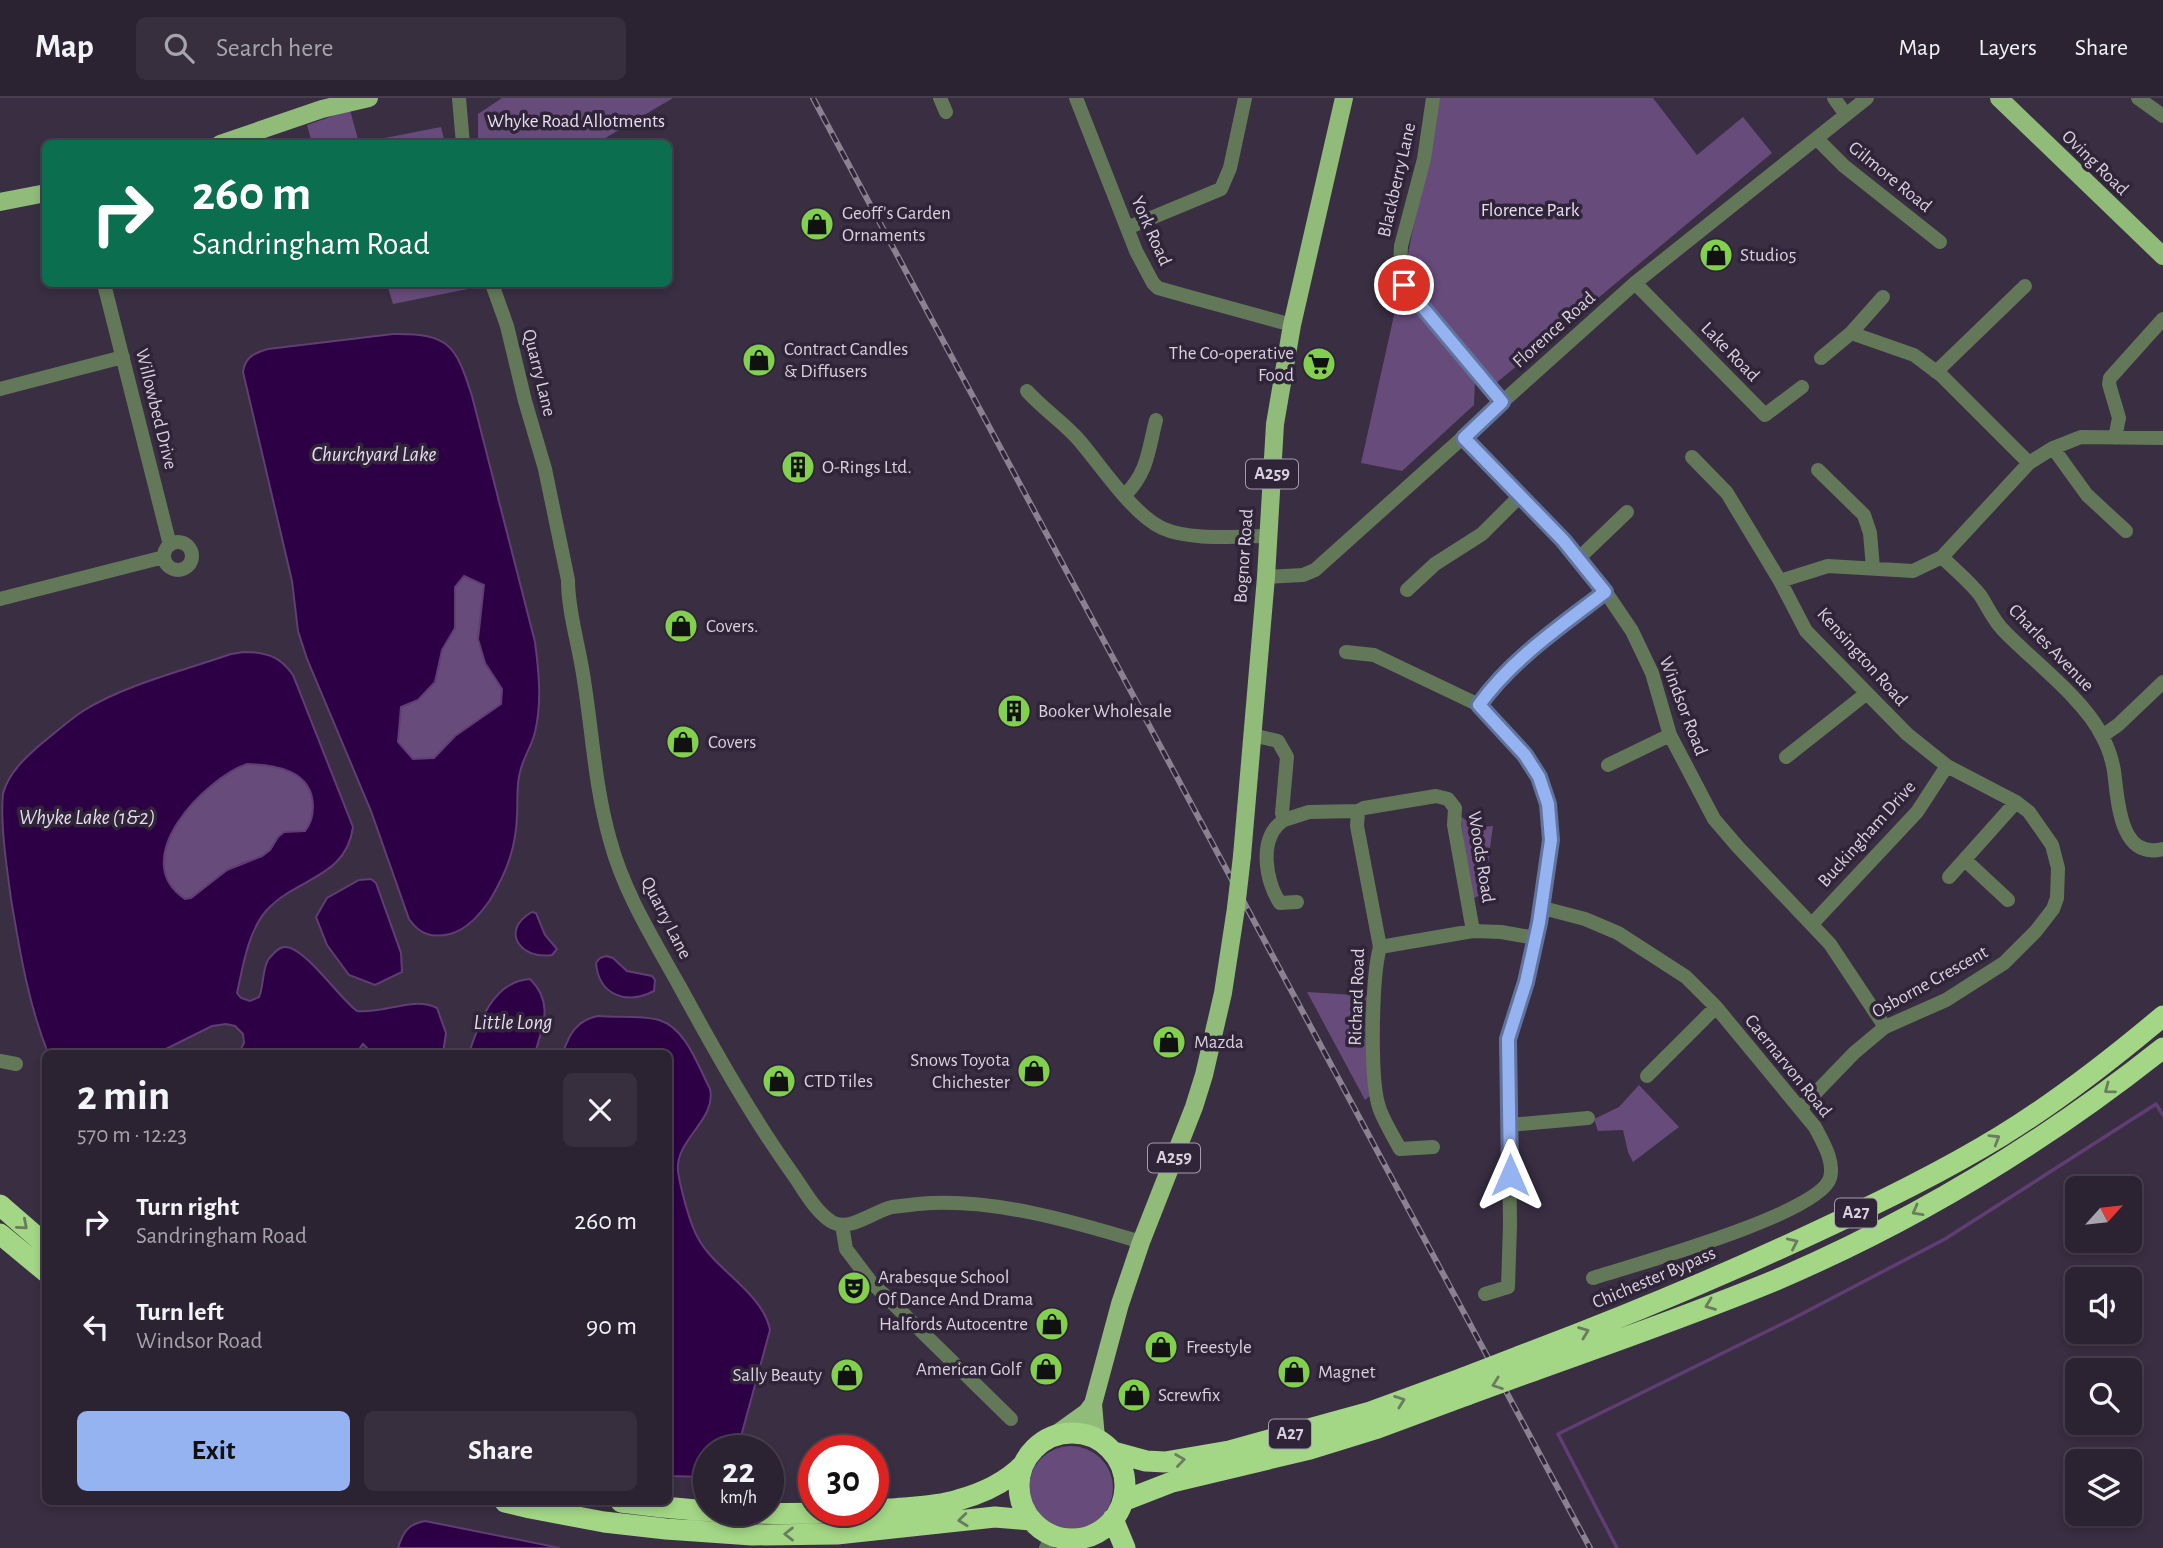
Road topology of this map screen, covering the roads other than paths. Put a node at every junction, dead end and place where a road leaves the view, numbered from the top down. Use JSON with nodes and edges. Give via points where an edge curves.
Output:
{"nodes":[{"id":1,"x":369,"y":98,"type":"edge"},
{"id":2,"x":459,"y":98,"type":"edge"},
{"id":3,"x":940,"y":98,"type":"edge"},
{"id":4,"x":1076,"y":98,"type":"edge"},
{"id":5,"x":1245,"y":98,"type":"edge"},
{"id":6,"x":1344,"y":98,"type":"edge"},
{"id":7,"x":1433,"y":98,"type":"edge"},
{"id":8,"x":1834,"y":98,"type":"edge"},
{"id":9,"x":1867,"y":98,"type":"edge"},
{"id":10,"x":1999,"y":98,"type":"edge"},
{"id":11,"x":2138,"y":98,"type":"edge"},
{"id":12,"x":333,"y":102,"type":"edge"},
{"id":13,"x":946,"y":112,"type":"dead end"},
{"id":14,"x":1846,"y":115,"type":"junction"},
{"id":15,"x":2163,"y":116,"type":"edge"},
{"id":16,"x":1816,"y":139,"type":"junction"},
{"id":17,"x":231,"y":140,"type":"edge"},
{"id":18,"x":463,"y":140,"type":"edge"},
{"id":19,"x":42,"y":194,"type":"edge"},
{"id":20,"x":0,"y":202,"type":"edge"},
{"id":21,"x":1126,"y":228,"type":"junction"},
{"id":22,"x":1940,"y":242,"type":"dead end"},
{"id":23,"x":2163,"y":256,"type":"edge"},
{"id":24,"x":1635,"y":283,"type":"junction"},
{"id":25,"x":2025,"y":286,"type":"dead end"},
{"id":26,"x":105,"y":287,"type":"edge"},
{"id":27,"x":493,"y":287,"type":"edge"},
{"id":28,"x":1882,"y":297,"type":"dead end"},
{"id":29,"x":2163,"y":319,"type":"edge"},
{"id":30,"x":1292,"y":325,"type":"junction"},
{"id":31,"x":1851,"y":333,"type":"junction"},
{"id":32,"x":123,"y":357,"type":"junction"},
{"id":33,"x":1821,"y":358,"type":"dead end"},
{"id":34,"x":1939,"y":374,"type":"junction"},
{"id":35,"x":1802,"y":387,"type":"dead end"},
{"id":36,"x":0,"y":389,"type":"edge"},
{"id":37,"x":1027,"y":391,"type":"dead end"},
{"id":38,"x":1502,"y":402,"type":"junction"},
{"id":39,"x":1156,"y":420,"type":"dead end"},
{"id":40,"x":1464,"y":438,"type":"junction"},
{"id":41,"x":2115,"y":438,"type":"junction"},
{"id":42,"x":2163,"y":438,"type":"edge"},
{"id":43,"x":2053,"y":448,"type":"junction"},
{"id":44,"x":1692,"y":457,"type":"dead end"},
{"id":45,"x":2029,"y":463,"type":"junction"},
{"id":46,"x":1818,"y":470,"type":"dead end"},
{"id":47,"x":1125,"y":495,"type":"junction"},
{"id":48,"x":1519,"y":497,"type":"junction"},
{"id":49,"x":1628,"y":512,"type":"dead end"},
{"id":50,"x":2126,"y":531,"type":"dead end"},
{"id":51,"x":1268,"y":536,"type":"junction"},
{"id":52,"x":1942,"y":557,"type":"junction"},
{"id":53,"x":1578,"y":559,"type":"junction"},
{"id":54,"x":1873,"y":568,"type":"junction"},
{"id":55,"x":1266,"y":577,"type":"junction"},
{"id":56,"x":1780,"y":581,"type":"junction"},
{"id":57,"x":1408,"y":590,"type":"dead end"},
{"id":58,"x":1605,"y":592,"type":"junction"},
{"id":59,"x":0,"y":599,"type":"edge"},
{"id":60,"x":1346,"y":652,"type":"dead end"},
{"id":61,"x":2163,"y":682,"type":"edge"},
{"id":62,"x":1867,"y":693,"type":"junction"},
{"id":63,"x":1479,"y":705,"type":"junction"},
{"id":64,"x":1252,"y":735,"type":"junction"},
{"id":65,"x":1670,"y":735,"type":"junction"},
{"id":66,"x":2102,"y":736,"type":"junction"},
{"id":67,"x":1786,"y":757,"type":"dead end"},
{"id":68,"x":1608,"y":765,"type":"dead end"},
{"id":69,"x":1947,"y":766,"type":"junction"},
{"id":70,"x":2016,"y":803,"type":"junction"},
{"id":71,"x":1358,"y":811,"type":"junction"},
{"id":72,"x":1284,"y":820,"type":"junction"},
{"id":73,"x":2163,"y":849,"type":"edge"},
{"id":74,"x":1965,"y":860,"type":"junction"},
{"id":75,"x":1949,"y":877,"type":"dead end"},
{"id":76,"x":2008,"y":900,"type":"dead end"},
{"id":77,"x":1297,"y":902,"type":"dead end"},
{"id":78,"x":1543,"y":908,"type":"junction"},
{"id":79,"x":1812,"y":924,"type":"junction"},
{"id":80,"x":1473,"y":931,"type":"junction"},
{"id":81,"x":1536,"y":938,"type":"junction"},
{"id":82,"x":1380,"y":947,"type":"junction"},
{"id":83,"x":1716,"y":1007,"type":"junction"},
{"id":84,"x":2163,"y":1016,"type":"edge"},
{"id":85,"x":1885,"y":1027,"type":"junction"},
{"id":86,"x":2163,"y":1048,"type":"edge"},
{"id":87,"x":0,"y":1061,"type":"edge"},
{"id":88,"x":16,"y":1064,"type":"dead end"},
{"id":89,"x":1647,"y":1076,"type":"dead end"},
{"id":90,"x":1800,"y":1109,"type":"junction"},
{"id":91,"x":1588,"y":1118,"type":"dead end"},
{"id":92,"x":1509,"y":1125,"type":"junction"},
{"id":93,"x":1433,"y":1147,"type":"dead end"},
{"id":94,"x":0,"y":1205,"type":"edge"},
{"id":95,"x":842,"y":1225,"type":"junction"},
{"id":96,"x":0,"y":1234,"type":"edge"},
{"id":97,"x":42,"y":1242,"type":"edge"},
{"id":98,"x":1141,"y":1242,"type":"junction"},
{"id":99,"x":42,"y":1269,"type":"edge"},
{"id":100,"x":1593,"y":1278,"type":"dead end"},
{"id":101,"x":1485,"y":1294,"type":"dead end"},
{"id":102,"x":1523,"y":1365,"type":"junction"},
{"id":103,"x":1465,"y":1386,"type":"junction"},
{"id":104,"x":1093,"y":1404,"type":"junction"},
{"id":105,"x":1011,"y":1419,"type":"dead end"},
{"id":106,"x":1055,"y":1435,"type":"junction"},
{"id":107,"x":1096,"y":1438,"type":"junction"},
{"id":108,"x":1113,"y":1452,"type":"junction"},
{"id":109,"x":1023,"y":1465,"type":"junction"},
{"id":110,"x":518,"y":1505,"type":"edge"},
{"id":111,"x":650,"y":1505,"type":"edge"},
{"id":112,"x":1118,"y":1510,"type":"junction"},
{"id":113,"x":1031,"y":1520,"type":"junction"},
{"id":114,"x":1050,"y":1541,"type":"edge"},
{"id":115,"x":1079,"y":1543,"type":"edge"},
{"id":116,"x":1125,"y":1548,"type":"edge"}],
"edges":[{"from":1,"to":12,"type":"main road"},
{"from":2,"to":18,"type":"street"},
{"from":3,"to":13,"type":"street"},
{"from":4,"to":21,"type":"street","name":"York Road"},
{"from":5,"to":21,"type":"street","via":[[1221,189]]},
{"from":6,"to":30,"type":"main road","name":"Bognor Road","number":"A259"},
{"from":7,"to":38,"type":"street","name":"Blackberry Lane","via":[[1400,268],[1404,285]]},
{"from":8,"to":14,"type":"street"},
{"from":9,"to":14,"type":"street","name":"Florence Road"},
{"from":10,"to":23,"type":"main road","name":"Oving Road"},
{"from":11,"to":15,"type":"street"},
{"from":12,"to":17,"type":"main road"},
{"from":14,"to":16,"type":"street","name":"Florence Road"},
{"from":16,"to":22,"type":"street","name":"Gilmore Road"},
{"from":16,"to":24,"type":"street","name":"Florence Road"},
{"from":19,"to":20,"type":"main road"},
{"from":21,"to":30,"type":"street","name":"York Road","via":[[1158,288]]},
{"from":24,"to":35,"type":"street","name":"Lake Road","via":[[1765,415]]},
{"from":24,"to":38,"type":"street","name":"Florence Road"},
{"from":25,"to":34,"type":"street"},
{"from":26,"to":32,"type":"street","name":"Willowbed Drive"},
{"from":27,"to":95,"type":"street","name":"Quarry Lane","via":[[545,470],[568,580],[598,793],[617,863],[644,922],[741,1097],[816,1206]]},
{"from":28,"to":31,"type":"street"},
{"from":29,"to":41,"type":"street","via":[[2110,378],[2119,418]]},
{"from":30,"to":51,"type":"main road","name":"Bognor Road","number":"A259","via":[[1275,424]]},
{"from":31,"to":33,"type":"street"},
{"from":31,"to":34,"type":"street","via":[[1914,355]]},
{"from":32,"to":36,"type":"street"},
{"from":32,"to":59,"type":"street","name":"Willowbed Drive","via":[[167,551]]},
{"from":34,"to":45,"type":"street"},
{"from":37,"to":47,"type":"street","via":[[1075,436]]},
{"from":38,"to":40,"type":"street","name":"Florence Road"},
{"from":39,"to":47,"type":"street","via":[[1144,470]]},
{"from":40,"to":48,"type":"street","name":"Windsor Road"},
{"from":40,"to":55,"type":"street","name":"Florence Road","via":[[1315,570]]},
{"from":41,"to":42,"type":"street"},
{"from":41,"to":43,"type":"street","via":[[2081,437]]},
{"from":43,"to":45,"type":"street"},
{"from":43,"to":50,"type":"street","via":[[2087,495]]},
{"from":44,"to":56,"type":"street","name":"Kensington Road","via":[[1727,493]]},
{"from":45,"to":52,"type":"street"},
{"from":46,"to":54,"type":"street","via":[[1864,515]]},
{"from":47,"to":51,"type":"street","via":[[1161,528],[1184,535]]},
{"from":48,"to":53,"type":"street","name":"Windsor Road"},
{"from":48,"to":57,"type":"street","via":[[1482,534],[1435,564]]},
{"from":49,"to":53,"type":"street"},
{"from":51,"to":55,"type":"main road","name":"Bognor Road","number":"A259"},
{"from":52,"to":54,"type":"street","via":[[1913,571]]},
{"from":52,"to":66,"type":"street","name":"Charles Avenue","via":[[1978,592],[2003,630],[2090,715]]},
{"from":53,"to":58,"type":"street","name":"Windsor Road"},
{"from":54,"to":56,"type":"street","via":[[1828,566]]},
{"from":55,"to":64,"type":"main road","name":"Bognor Road","number":"A259"},
{"from":56,"to":62,"type":"street","name":"Kensington Road","via":[[1807,631]]},
{"from":58,"to":63,"type":"street","via":[[1519,661]]},
{"from":58,"to":65,"type":"street","name":"Windsor Road","via":[[1632,631],[1652,673]]},
{"from":60,"to":63,"type":"street","via":[[1374,655]]},
{"from":61,"to":66,"type":"street"},
{"from":62,"to":67,"type":"street"},
{"from":62,"to":69,"type":"street","name":"Kensington Road","via":[[1906,734]]},
{"from":63,"to":78,"type":"street","via":[[1525,755],[1548,804],[1551,840]]},
{"from":64,"to":72,"type":"street","via":[[1272,738],[1285,751]]},
{"from":64,"to":98,"type":"main road","name":"Bognor Road","number":"A259","bridge":true,"via":[[1242,856],[1223,993],[1205,1075]]},
{"from":65,"to":68,"type":"street"},
{"from":65,"to":79,"type":"street","name":"Windsor Road","via":[[1714,818]]},
{"from":66,"to":73,"type":"street","name":"Charles Avenue","via":[[2114,771],[2124,829],[2140,848]]},
{"from":69,"to":70,"type":"street","name":"Osborne Crescent"},
{"from":69,"to":79,"type":"street","name":"Buckingham Drive","via":[[1917,812]]},
{"from":70,"to":74,"type":"street"},
{"from":70,"to":85,"type":"street","name":"Osborne Crescent","via":[[2037,821],[2052,845],[2058,886],[2053,909],[2004,963],[1945,1000]]},
{"from":71,"to":72,"type":"street","via":[[1309,812]]},
{"from":71,"to":80,"type":"street","name":"Woods Road","via":[[1436,796],[1452,803]]},
{"from":71,"to":82,"type":"street","name":"Richard Road"},
{"from":72,"to":77,"type":"street","via":[[1270,837],[1269,878],[1280,903]]},
{"from":74,"to":75,"type":"street"},
{"from":74,"to":76,"type":"street"},
{"from":78,"to":81,"type":"street"},
{"from":78,"to":83,"type":"street","name":"Caernarvon Road","via":[[1618,933],[1686,977]]},
{"from":79,"to":85,"type":"street","name":"Windsor Road","via":[[1849,970]]},
{"from":80,"to":81,"type":"street"},
{"from":80,"to":82,"type":"street"},
{"from":81,"to":92,"type":"street","via":[[1508,1039]]},
{"from":82,"to":93,"type":"street","name":"Richard Road","via":[[1375,964],[1374,1024],[1374,1085],[1379,1109],[1400,1149]]},
{"from":83,"to":89,"type":"street"},
{"from":83,"to":90,"type":"street","name":"Caernarvon Road"},
{"from":102,"to":84,"type":"highway","name":"Chichester Bypass","number":"A27","one_way":true,"via":[[1600,1326],[1902,1192],[2004,1134]]},
{"from":85,"to":90,"type":"street","name":"Osborne Crescent"},
{"from":86,"to":102,"type":"highway","name":"Chichester Bypass","number":"A27","one_way":true,"via":[[1968,1184],[1908,1216],[1777,1279]]},
{"from":87,"to":88,"type":"street"},
{"from":90,"to":100,"type":"street","name":"Caernarvon Road","via":[[1815,1127],[1830,1165],[1827,1185],[1814,1196],[1753,1226]]},
{"from":91,"to":92,"type":"street"},
{"from":92,"to":101,"type":"street","via":[[1507,1287]]},
{"from":94,"to":97,"type":"highway","one_way":true},
{"from":95,"to":98,"type":"street","via":[[892,1207],[946,1203],[1030,1212]]},
{"from":95,"to":105,"type":"street","via":[[846,1249],[871,1282]]},
{"from":96,"to":99,"type":"highway"},
{"from":98,"to":104,"type":"main road","number":"A259"},
{"from":102,"to":103,"type":"highway","name":"Chichester Bypass","number":"A27","bridge":true},
{"from":108,"to":103,"type":"highway","name":"Chichester Bypass","number":"A27","one_way":true,"via":[[1165,1462],[1229,1451]]},
{"from":103,"to":112,"type":"highway","name":"Chichester Bypass","number":"A27","via":[[1333,1442],[1172,1482]]},
{"from":104,"to":106,"type":"main road"},
{"from":104,"to":107,"type":"main road","number":"A259"},
{"from":106,"to":107,"type":"highway","via":[[1082,1433]]},
{"from":106,"to":109,"type":"highway","via":[[1036,1447]]},
{"from":107,"to":108,"type":"highway"},
{"from":108,"to":112,"type":"highway","via":[[1124,1475]]},
{"from":109,"to":111,"type":"highway","via":[[1007,1480],[980,1493],[921,1506],[751,1513]]},
{"from":109,"to":113,"type":"highway","via":[[1020,1493]]},
{"from":113,"to":110,"type":"highway","one_way":true,"via":[[995,1517],[837,1534],[752,1535],[604,1521]]},
{"from":112,"to":115,"type":"highway"},
{"from":112,"to":116,"type":"highway"},
{"from":113,"to":114,"type":"highway"},
{"from":114,"to":115,"type":"highway"}]}
